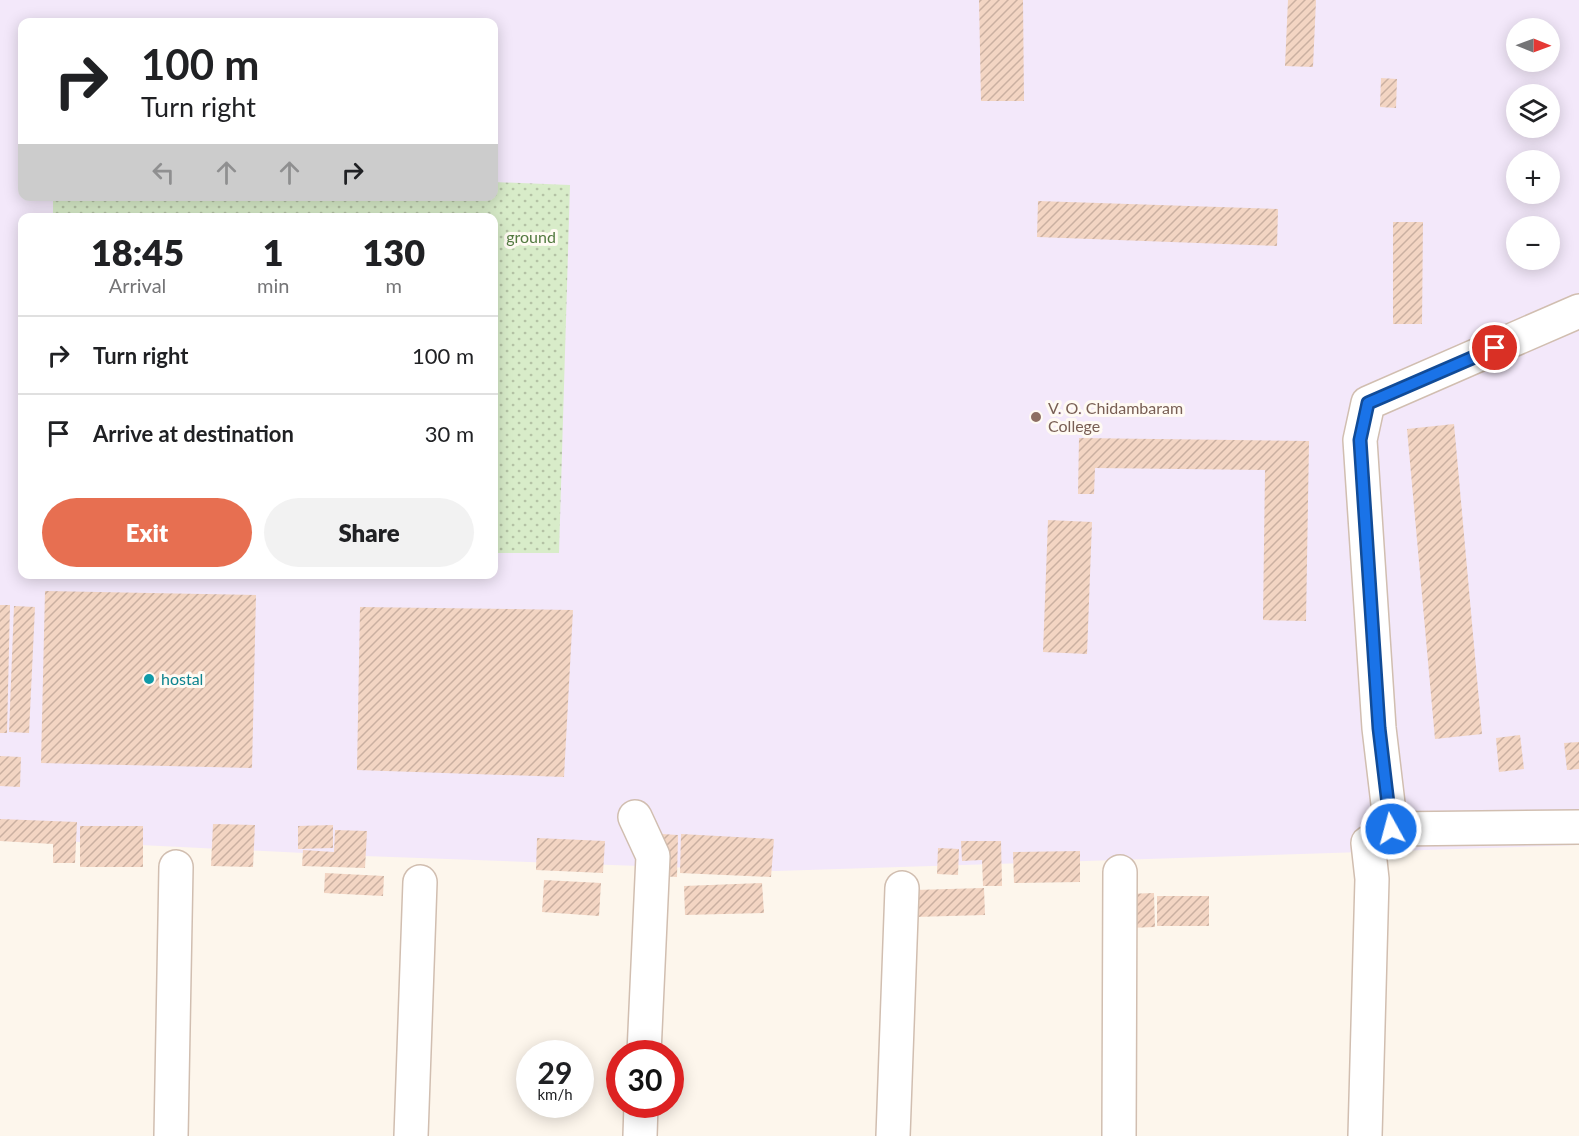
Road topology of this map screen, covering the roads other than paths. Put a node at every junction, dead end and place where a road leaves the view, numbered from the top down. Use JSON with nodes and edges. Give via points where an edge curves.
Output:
{"nodes":[{"id":1,"x":1579,"y":311,"type":"edge"},
{"id":2,"x":635,"y":818,"type":"dead end"},
{"id":3,"x":1579,"y":827,"type":"edge"},
{"id":4,"x":1391,"y":829,"type":"junction"},
{"id":5,"x":176,"y":867,"type":"dead end"},
{"id":6,"x":1120,"y":872,"type":"dead end"},
{"id":7,"x":420,"y":882,"type":"dead end"},
{"id":8,"x":902,"y":888,"type":"dead end"},
{"id":9,"x":645,"y":1040,"type":"edge"},
{"id":10,"x":641,"y":1118,"type":"edge"},
{"id":11,"x":171,"y":1136,"type":"edge"},
{"id":12,"x":411,"y":1136,"type":"edge"},
{"id":13,"x":640,"y":1136,"type":"edge"},
{"id":14,"x":893,"y":1136,"type":"edge"},
{"id":15,"x":1119,"y":1136,"type":"edge"},
{"id":16,"x":1365,"y":1136,"type":"edge"}],
"edges":[{"from":1,"to":4,"type":"street","via":[[1368,403],[1360,440],[1379,728]]},
{"from":2,"to":9,"type":"street","via":[[653,856]]},
{"from":3,"to":4,"type":"street"},
{"from":4,"to":16,"type":"street","via":[[1368,843],[1372,879]]},
{"from":5,"to":11,"type":"street"},
{"from":6,"to":15,"type":"street"},
{"from":7,"to":12,"type":"street"},
{"from":8,"to":14,"type":"street"},
{"from":10,"to":13,"type":"street"}]}
